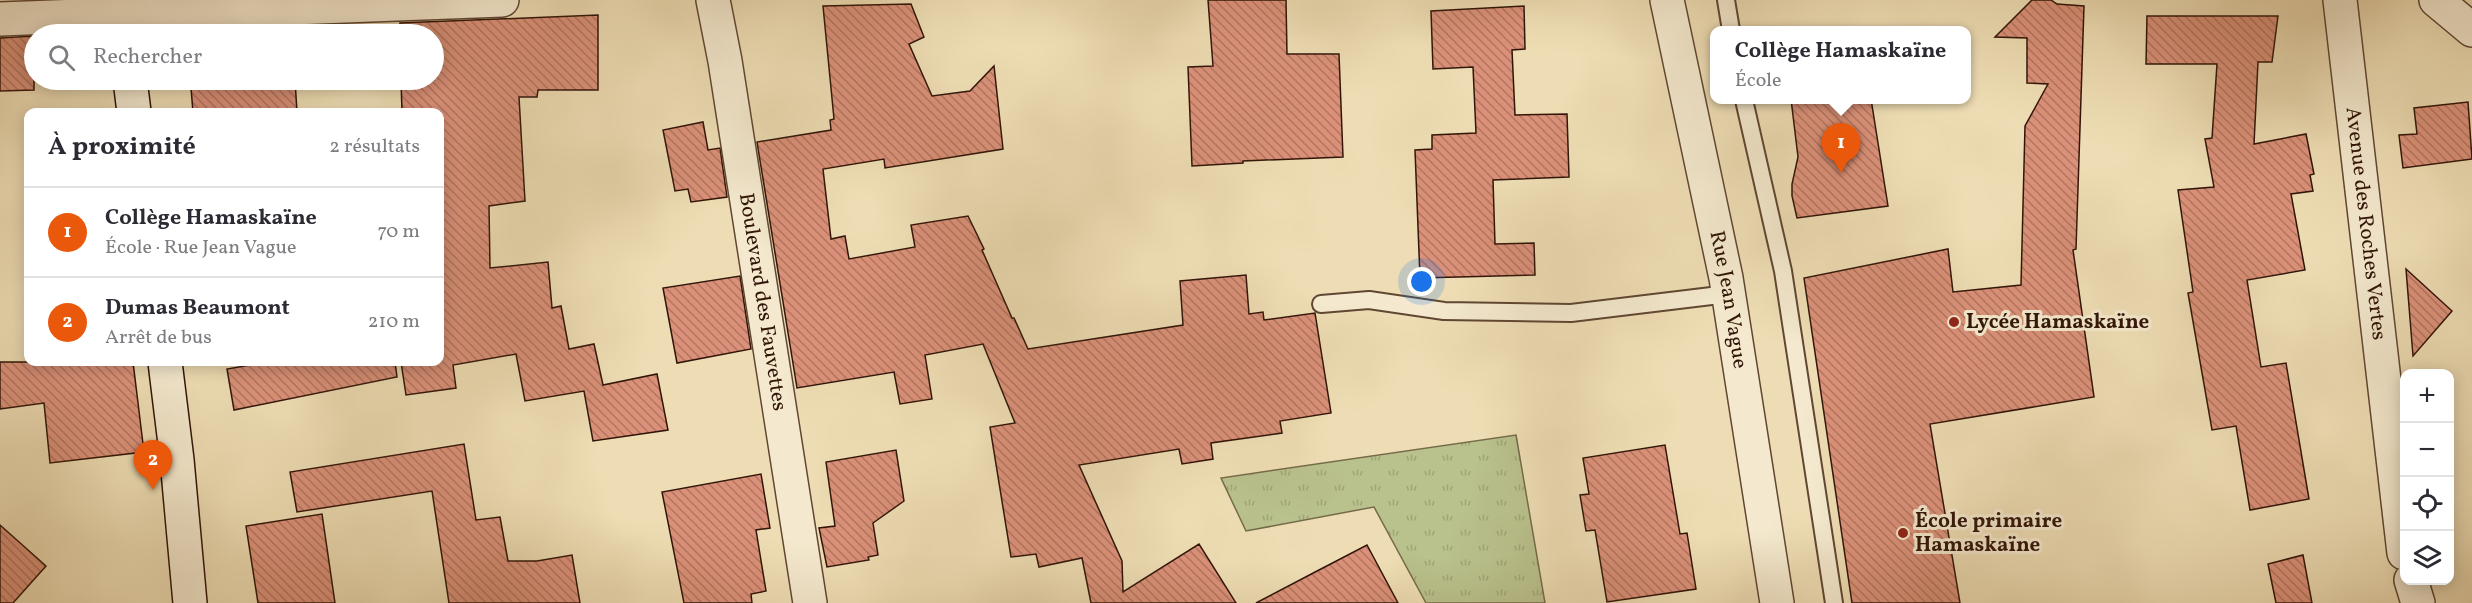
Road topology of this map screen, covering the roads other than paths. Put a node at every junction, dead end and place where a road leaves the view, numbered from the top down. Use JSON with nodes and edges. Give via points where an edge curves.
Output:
{"nodes":[{"id":1,"x":502,"y":0,"type":"edge"},
{"id":2,"x":713,"y":0,"type":"edge"},
{"id":3,"x":1667,"y":0,"type":"edge"},
{"id":4,"x":1726,"y":0,"type":"edge"},
{"id":5,"x":2340,"y":0,"type":"edge"},
{"id":6,"x":2436,"y":0,"type":"edge"},
{"id":7,"x":118,"y":12,"type":"edge"},
{"id":8,"x":0,"y":19,"type":"edge"},
{"id":9,"x":1730,"y":26,"type":"edge"},
{"id":10,"x":2472,"y":30,"type":"edge"},
{"id":11,"x":131,"y":90,"type":"edge"},
{"id":12,"x":1745,"y":104,"type":"edge"},
{"id":13,"x":134,"y":108,"type":"edge"},
{"id":14,"x":1728,"y":294,"type":"junction"},
{"id":15,"x":1321,"y":304,"type":"dead end"},
{"id":16,"x":165,"y":366,"type":"edge"},
{"id":17,"x":2401,"y":531,"type":"edge"},
{"id":18,"x":2413,"y":585,"type":"edge"},
{"id":19,"x":190,"y":603,"type":"edge"},
{"id":20,"x":810,"y":603,"type":"edge"},
{"id":21,"x":1777,"y":603,"type":"edge"},
{"id":22,"x":1834,"y":603,"type":"edge"},
{"id":23,"x":2418,"y":603,"type":"edge"}],
"edges":[{"from":1,"to":7,"type":"street"},
{"from":2,"to":20,"type":"street","name":"Boulevard des Fauvettes"},
{"from":3,"to":14,"type":"street","name":"Rue Jean Vague"},
{"from":4,"to":9,"type":"lane"},
{"from":5,"to":17,"type":"street","name":"Avenue des Roches Vertes"},
{"from":6,"to":10,"type":"street"},
{"from":7,"to":8,"type":"street"},
{"from":11,"to":13,"type":"street"},
{"from":12,"to":22,"type":"lane","via":[[1783,271]]},
{"from":14,"to":15,"type":"lane","via":[[1570,313],[1444,311],[1369,300]]},
{"from":14,"to":21,"type":"street","name":"Rue Jean Vague"},
{"from":16,"to":19,"type":"street"},
{"from":18,"to":23,"type":"street"}]}
